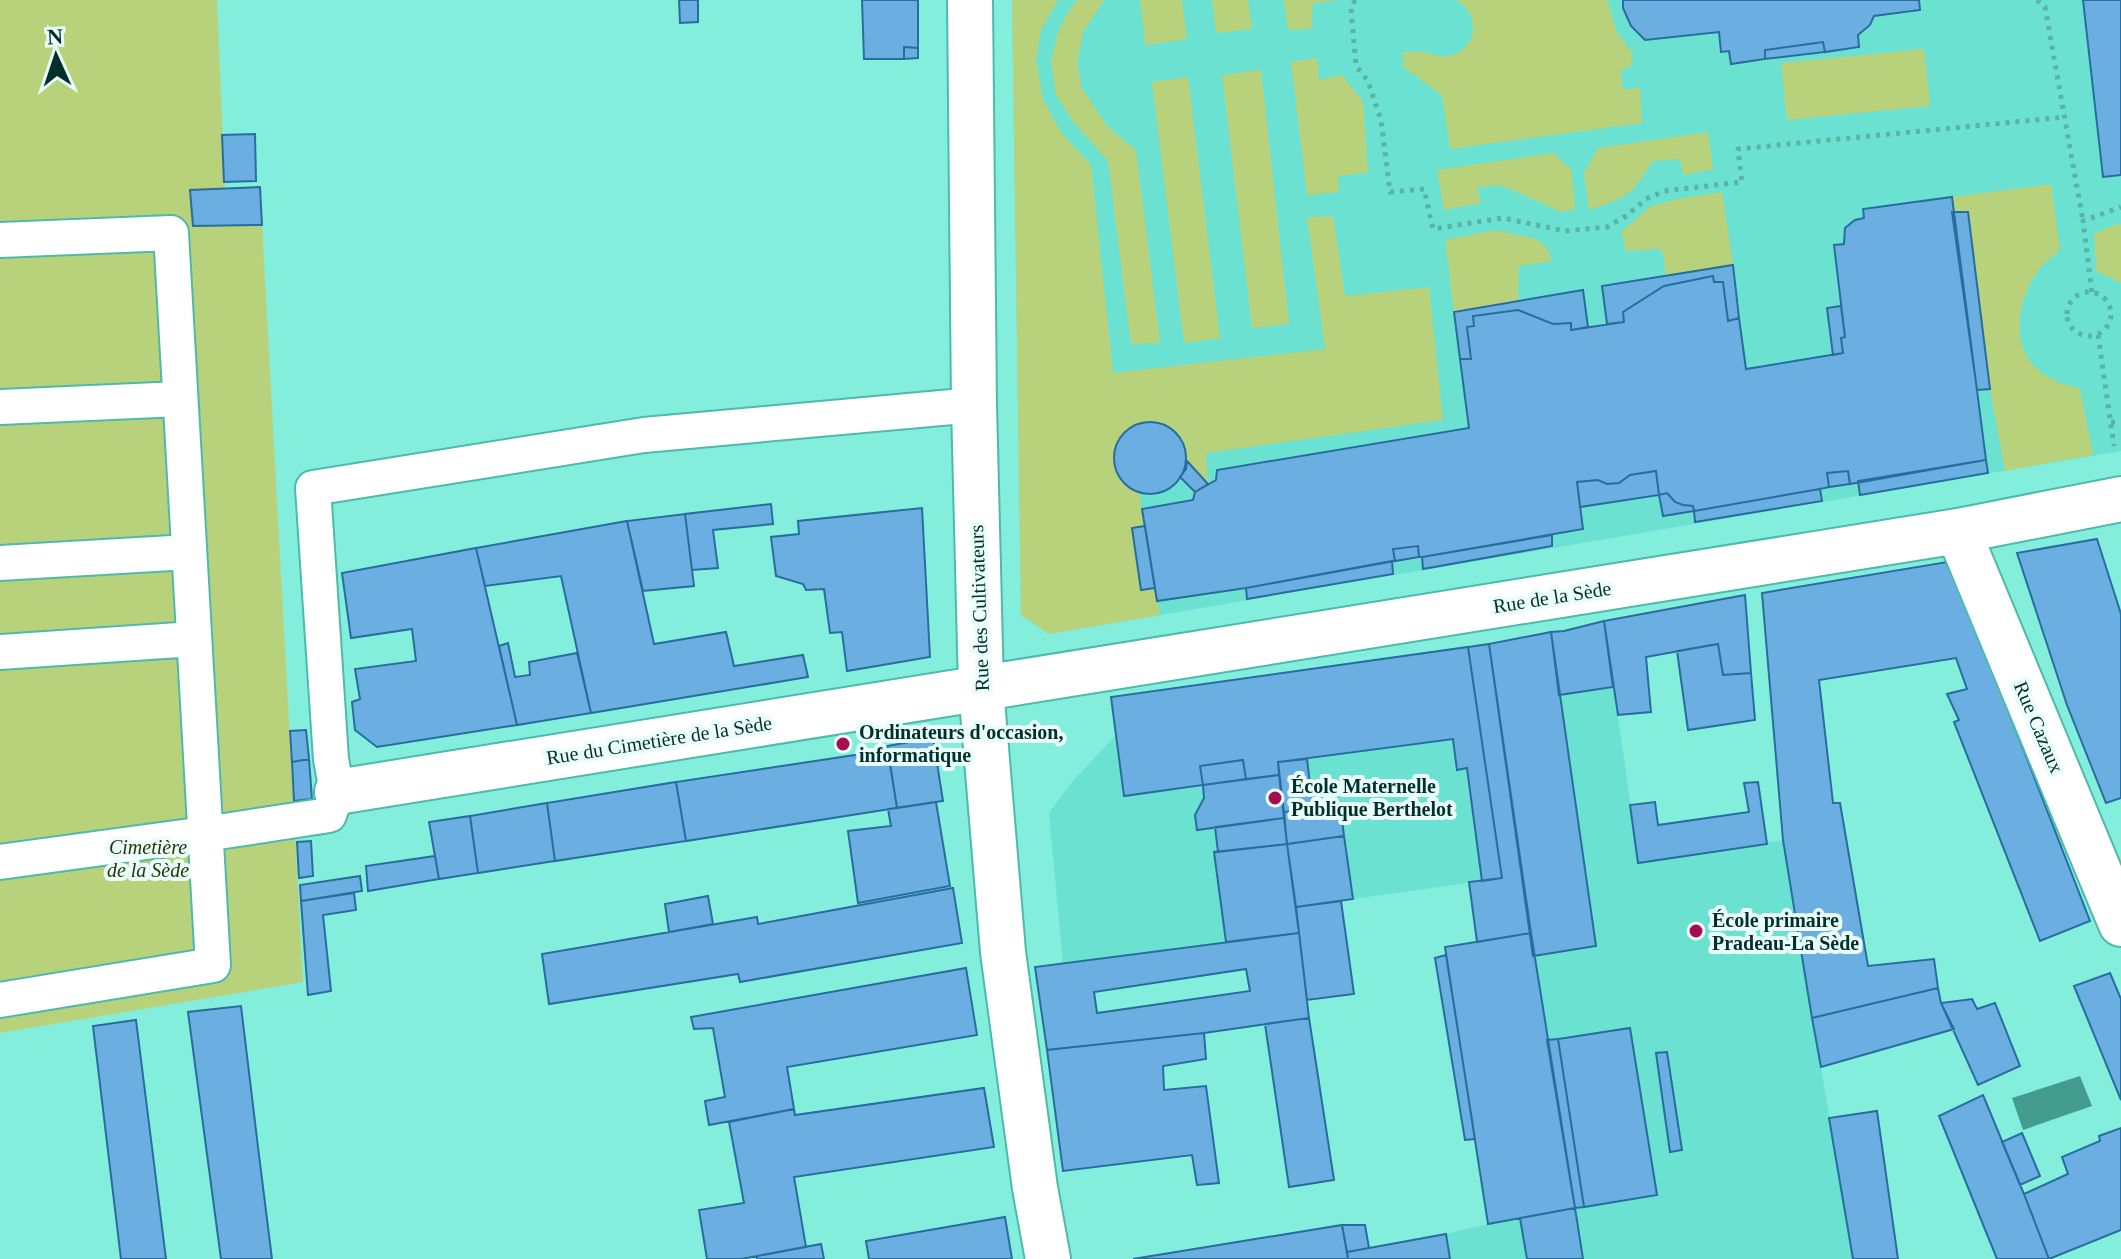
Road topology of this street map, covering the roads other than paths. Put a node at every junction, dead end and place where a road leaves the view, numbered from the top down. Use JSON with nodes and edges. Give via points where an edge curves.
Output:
{"nodes":[{"id":1,"x":970,"y":0,"type":"edge"},
{"id":2,"x":0,"y":240,"type":"edge"},
{"id":3,"x":180,"y":399,"type":"junction"},
{"id":4,"x":974,"y":405,"type":"junction"},
{"id":5,"x":0,"y":407,"type":"edge"},
{"id":6,"x":2121,"y":499,"type":"edge"},
{"id":7,"x":1958,"y":531,"type":"junction"},
{"id":8,"x":189,"y":552,"type":"junction"},
{"id":9,"x":0,"y":563,"type":"edge"},
{"id":10,"x":194,"y":639,"type":"junction"},
{"id":11,"x":0,"y":652,"type":"edge"},
{"id":12,"x":981,"y":688,"type":"junction"},
{"id":13,"x":337,"y":792,"type":"junction"},
{"id":14,"x":205,"y":834,"type":"junction"},
{"id":15,"x":0,"y":862,"type":"edge"},
{"id":16,"x":2121,"y":924,"type":"edge"},
{"id":17,"x":0,"y":1000,"type":"edge"},
{"id":18,"x":1048,"y":1259,"type":"edge"}],
"edges":[{"from":1,"to":4,"type":"street","name":"Rue des Cultivateurs"},
{"from":2,"to":3,"type":"lane","via":[[171,233]]},
{"from":3,"to":5,"type":"lane"},
{"from":3,"to":8,"type":"lane"},
{"from":4,"to":12,"type":"street","name":"Rue des Cultivateurs"},
{"from":4,"to":13,"type":"lane","via":[[644,435],[313,488]]},
{"from":6,"to":7,"type":"street","name":"Rue de la Sède"},
{"from":7,"to":12,"type":"street","name":"Rue de la Sède"},
{"from":7,"to":16,"type":"street","name":"Rue Cazaux"},
{"from":8,"to":9,"type":"lane"},
{"from":8,"to":10,"type":"lane"},
{"from":10,"to":11,"type":"lane"},
{"from":10,"to":14,"type":"lane"},
{"from":12,"to":13,"type":"street","name":"Rue du Cimetière de la Sède"},
{"from":12,"to":18,"type":"street","name":"Rue des Cultivateurs","via":[[1003,952]]},
{"from":13,"to":14,"type":"lane","via":[[329,815]]},
{"from":14,"to":15,"type":"lane"},
{"from":14,"to":17,"type":"lane","via":[[213,965]]}]}
